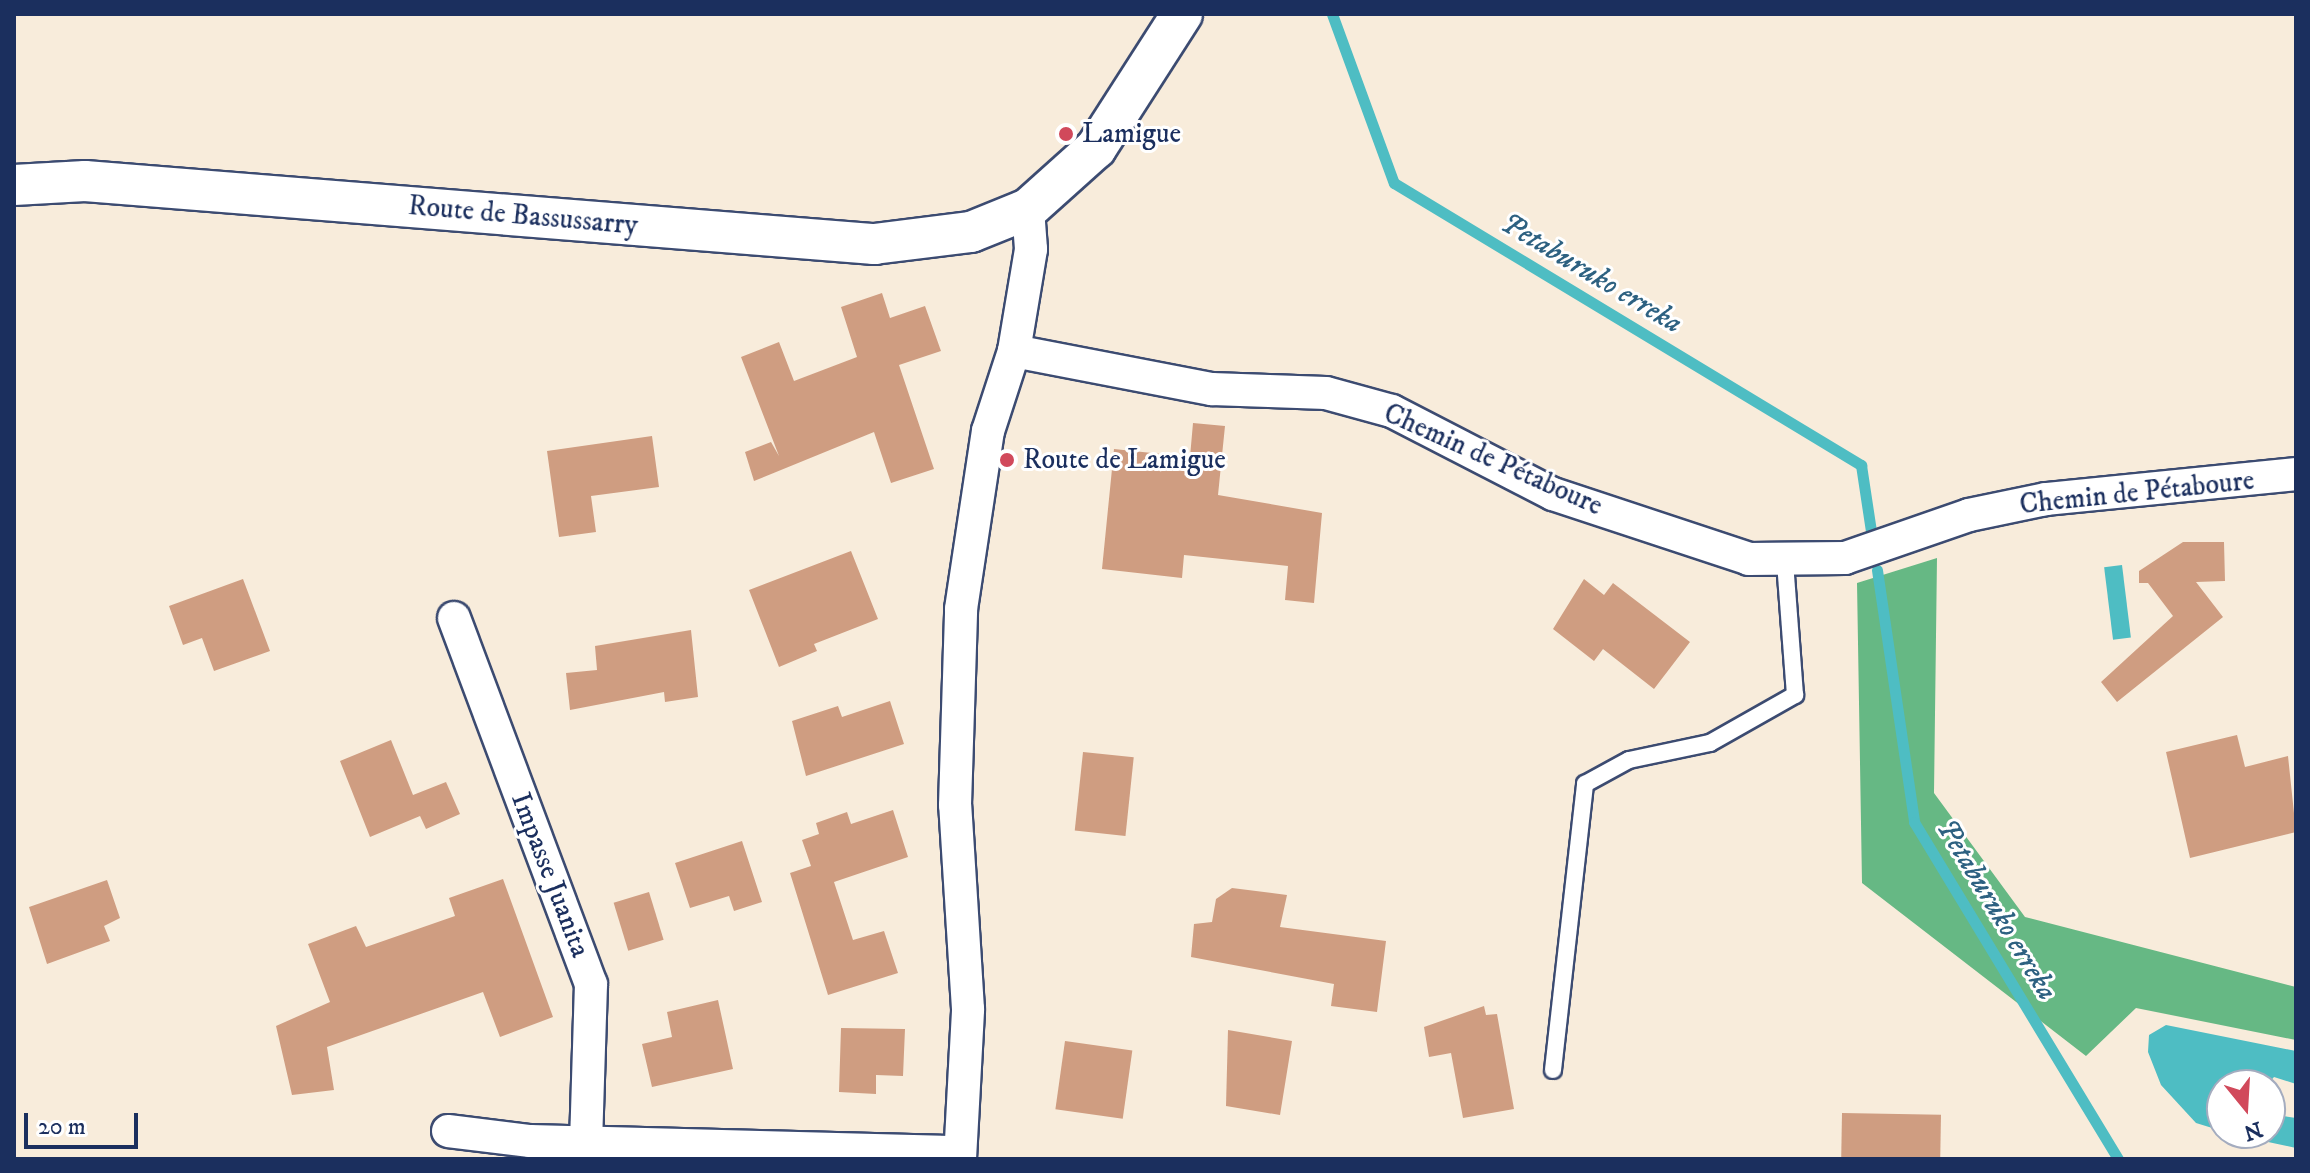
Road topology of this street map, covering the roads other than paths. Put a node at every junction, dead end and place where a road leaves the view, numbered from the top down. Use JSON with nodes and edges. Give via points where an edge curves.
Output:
{"nodes":[{"id":1,"x":1182,"y":14,"type":"edge"},
{"id":2,"x":14,"y":185,"type":"edge"},
{"id":3,"x":1028,"y":209,"type":"junction"},
{"id":4,"x":1014,"y":351,"type":"junction"},
{"id":5,"x":2296,"y":474,"type":"edge"},
{"id":6,"x":1785,"y":562,"type":"junction"},
{"id":7,"x":454,"y":618,"type":"dead end"},
{"id":8,"x":1553,"y":1070,"type":"dead end"},
{"id":9,"x":448,"y":1131,"type":"dead end"},
{"id":10,"x":586,"y":1142,"type":"junction"},
{"id":11,"x":960,"y":1155,"type":"edge"}],
"edges":[{"from":1,"to":3,"type":"street","name":"Route de Bassussarry","via":[[1096,148]]},
{"from":2,"to":3,"type":"street","name":"Route de Bassussarry","via":[[85,181],[874,244],[971,232]]},
{"from":3,"to":4,"type":"street","via":[[1031,249]]},
{"from":4,"to":6,"type":"street","name":"Chemin de Pétaboure","via":[[1212,389],[1326,393],[1366,403],[1553,494],[1702,545]]},
{"from":4,"to":11,"type":"street","via":[[988,431],[961,609],[955,805],[968,1009]]},
{"from":5,"to":6,"type":"street","name":"Chemin de Pétaboure","via":[[2046,499],[1969,515],[1845,558]]},
{"from":6,"to":8,"type":"lane","via":[[1795,695],[1710,743],[1629,760],[1585,784]]},
{"from":7,"to":10,"type":"street","name":"Impasse Juanita","via":[[591,984]]},
{"from":9,"to":10,"type":"street"},
{"from":10,"to":11,"type":"street"}]}
